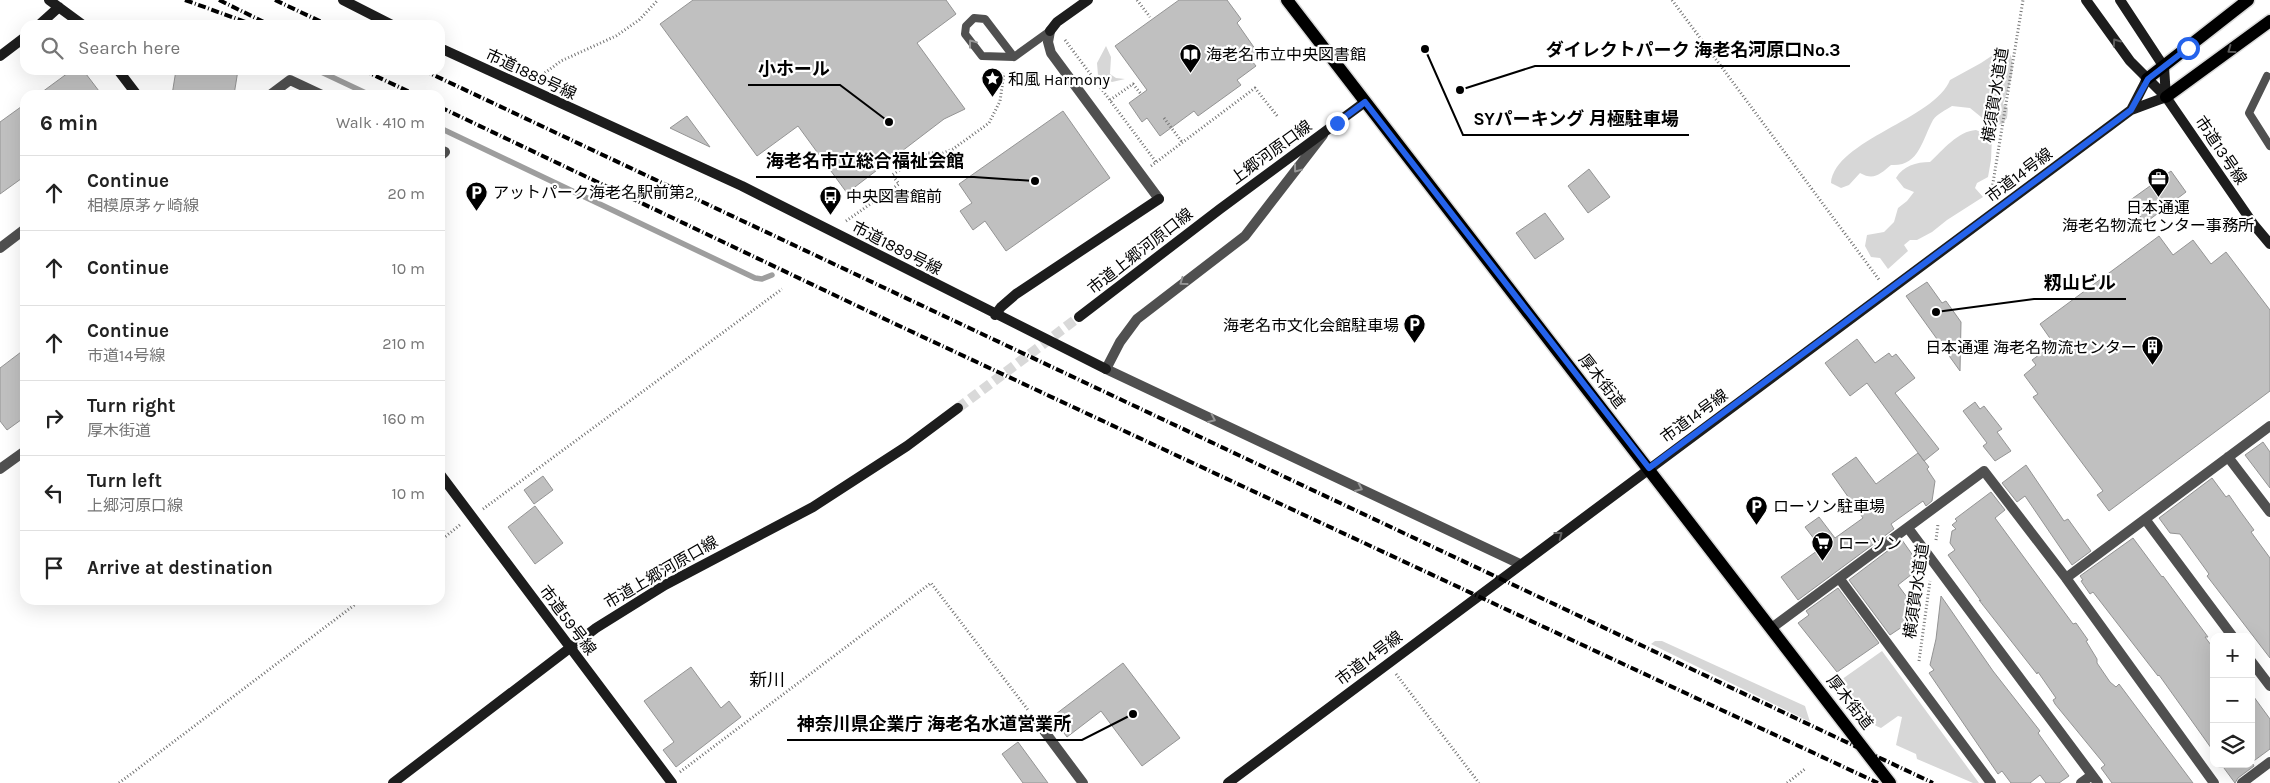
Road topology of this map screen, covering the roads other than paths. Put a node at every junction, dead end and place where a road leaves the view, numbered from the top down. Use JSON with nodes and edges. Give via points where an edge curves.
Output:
{"nodes":[{"id":1,"x":49,"y":0,"type":"edge"},
{"id":2,"x":343,"y":0,"type":"edge"},
{"id":3,"x":1088,"y":0,"type":"edge"},
{"id":4,"x":2086,"y":0,"type":"edge"},
{"id":5,"x":2120,"y":0,"type":"edge"},
{"id":6,"x":2248,"y":0,"type":"edge"},
{"id":7,"x":1287,"y":1,"type":"edge"},
{"id":8,"x":59,"y":7,"type":"junction"},
{"id":9,"x":44,"y":20,"type":"edge"},
{"id":10,"x":76,"y":20,"type":"edge"},
{"id":11,"x":382,"y":20,"type":"edge"},
{"id":12,"x":2270,"y":21,"type":"edge"},
{"id":13,"x":1050,"y":31,"type":"junction"},
{"id":14,"x":20,"y":40,"type":"edge"},
{"id":15,"x":445,"y":50,"type":"edge"},
{"id":16,"x":0,"y":56,"type":"edge"},
{"id":17,"x":1014,"y":57,"type":"junction"},
{"id":18,"x":2164,"y":67,"type":"junction"},
{"id":19,"x":122,"y":75,"type":"edge"},
{"id":20,"x":2267,"y":76,"type":"dead end"},
{"id":21,"x":2148,"y":79,"type":"junction"},
{"id":22,"x":133,"y":90,"type":"edge"},
{"id":23,"x":277,"y":90,"type":"edge"},
{"id":24,"x":311,"y":90,"type":"edge"},
{"id":25,"x":2166,"y":97,"type":"junction"},
{"id":26,"x":1365,"y":102,"type":"junction"},
{"id":27,"x":2131,"y":110,"type":"junction"},
{"id":28,"x":1327,"y":130,"type":"junction"},
{"id":29,"x":2270,"y":146,"type":"edge"},
{"id":30,"x":1220,"y":209,"type":"joint"},
{"id":31,"x":20,"y":233,"type":"edge"},
{"id":32,"x":2270,"y":244,"type":"edge"},
{"id":33,"x":0,"y":248,"type":"edge"},
{"id":34,"x":996,"y":315,"type":"junction"},
{"id":35,"x":1079,"y":317,"type":"tunnel mouth"},
{"id":36,"x":1106,"y":369,"type":"junction"},
{"id":37,"x":958,"y":408,"type":"tunnel mouth"},
{"id":38,"x":2270,"y":426,"type":"edge"},
{"id":39,"x":20,"y":454,"type":"edge"},
{"id":40,"x":2228,"y":457,"type":"junction"},
{"id":41,"x":1649,"y":468,"type":"junction"},
{"id":42,"x":0,"y":469,"type":"edge"},
{"id":43,"x":445,"y":481,"type":"edge"},
{"id":44,"x":2270,"y":512,"type":"edge"},
{"id":45,"x":2145,"y":519,"type":"junction"},
{"id":46,"x":1908,"y":528,"type":"junction"},
{"id":47,"x":1520,"y":564,"type":"junction"},
{"id":48,"x":1839,"y":578,"type":"junction"},
{"id":49,"x":2066,"y":578,"type":"junction"},
{"id":50,"x":1773,"y":627,"type":"junction"},
{"id":51,"x":2230,"y":633,"type":"edge"},
{"id":52,"x":570,"y":647,"type":"junction"},
{"id":53,"x":2255,"y":666,"type":"edge"},
{"id":54,"x":2270,"y":686,"type":"edge"},
{"id":55,"x":1036,"y":720,"type":"road end"},
{"id":56,"x":2270,"y":762,"type":"edge"},
{"id":57,"x":2095,"y":779,"type":"edge"},
{"id":58,"x":671,"y":782,"type":"edge"},
{"id":59,"x":393,"y":783,"type":"edge"},
{"id":60,"x":1083,"y":783,"type":"edge"},
{"id":61,"x":1228,"y":783,"type":"edge"},
{"id":62,"x":1890,"y":783,"type":"edge"},
{"id":63,"x":1991,"y":783,"type":"edge"},
{"id":64,"x":2081,"y":783,"type":"edge"},
{"id":65,"x":2214,"y":783,"type":"edge"},
{"id":66,"x":2242,"y":783,"type":"edge"}],
"edges":[{"from":1,"to":8,"type":"street"},
{"from":2,"to":11,"type":"street"},
{"from":3,"to":13,"type":"street","via":[[1057,22]]},
{"from":21,"to":4,"type":"street","one_way":true,"via":[[2130,61]]},
{"from":5,"to":18,"type":"street"},
{"from":6,"to":18,"type":"main road"},
{"from":7,"to":26,"type":"main road","name":"厚木街道"},
{"from":8,"to":9,"type":"street"},
{"from":8,"to":10,"type":"street"},
{"from":12,"to":25,"type":"main road","one_way":true},
{"from":13,"to":17,"type":"lane"},
{"from":13,"to":34,"type":"street","via":[[1048,42],[1051,52],[1159,199],[1016,294]]},
{"from":14,"to":16,"type":"street"},
{"from":15,"to":34,"type":"street","name":"市道1889号線","via":[[742,186]]},
{"from":17,"to":17,"type":"lane","one_way":true,"via":[[982,56],[965,34],[966,26],[974,18],[985,18]]},
{"from":18,"to":21,"type":"main road"},
{"from":18,"to":25,"type":"street"},
{"from":19,"to":22,"type":"street"},
{"from":20,"to":29,"type":"lane","via":[[2249,113]]},
{"from":21,"to":25,"type":"street","name":"市道13号線"},
{"from":21,"to":27,"type":"street"},
{"from":23,"to":24,"type":"street","via":[[290,80]]},
{"from":25,"to":27,"type":"street"},
{"from":25,"to":32,"type":"street","name":"市道13号線"},
{"from":26,"to":28,"type":"street","name":"上郷河原口線"},
{"from":26,"to":41,"type":"main road","name":"厚木街道"},
{"from":27,"to":41,"type":"street","name":"市道14号線"},
{"from":28,"to":30,"type":"street","name":"上郷河原口線"},
{"from":28,"to":36,"type":"street","one_way":true,"via":[[1245,236],[1137,319]]},
{"from":30,"to":35,"type":"street","name":"市道上郷河原口線"},
{"from":31,"to":33,"type":"street"},
{"from":34,"to":36,"type":"street","name":"市道1889号線"},
{"from":36,"to":47,"type":"street","one_way":true},
{"from":37,"to":52,"type":"street","name":"市道上郷河原口線","via":[[907,446],[813,507],[665,585]]},
{"from":38,"to":40,"type":"street"},
{"from":39,"to":42,"type":"street"},
{"from":40,"to":44,"type":"street"},
{"from":40,"to":45,"type":"street"},
{"from":47,"to":41,"type":"street","name":"市道14号線","one_way":true},
{"from":41,"to":50,"type":"main road","name":"厚木街道"},
{"from":43,"to":52,"type":"street","name":"市道59号線"},
{"from":45,"to":49,"type":"street"},
{"from":45,"to":51,"type":"street"},
{"from":46,"to":48,"type":"street"},
{"from":46,"to":49,"type":"street","via":[[1984,471]]},
{"from":46,"to":57,"type":"street"},
{"from":47,"to":61,"type":"street","name":"市道14号線"},
{"from":48,"to":50,"type":"street"},
{"from":48,"to":63,"type":"street"},
{"from":49,"to":65,"type":"street"},
{"from":50,"to":62,"type":"main road","name":"厚木街道"},
{"from":52,"to":58,"type":"street","name":"市道59号線"},
{"from":52,"to":59,"type":"street","name":"市道上郷河原口線"},
{"from":53,"to":54,"type":"street"},
{"from":55,"to":60,"type":"street"},
{"from":56,"to":66,"type":"street"},
{"from":57,"to":64,"type":"street"}]}
